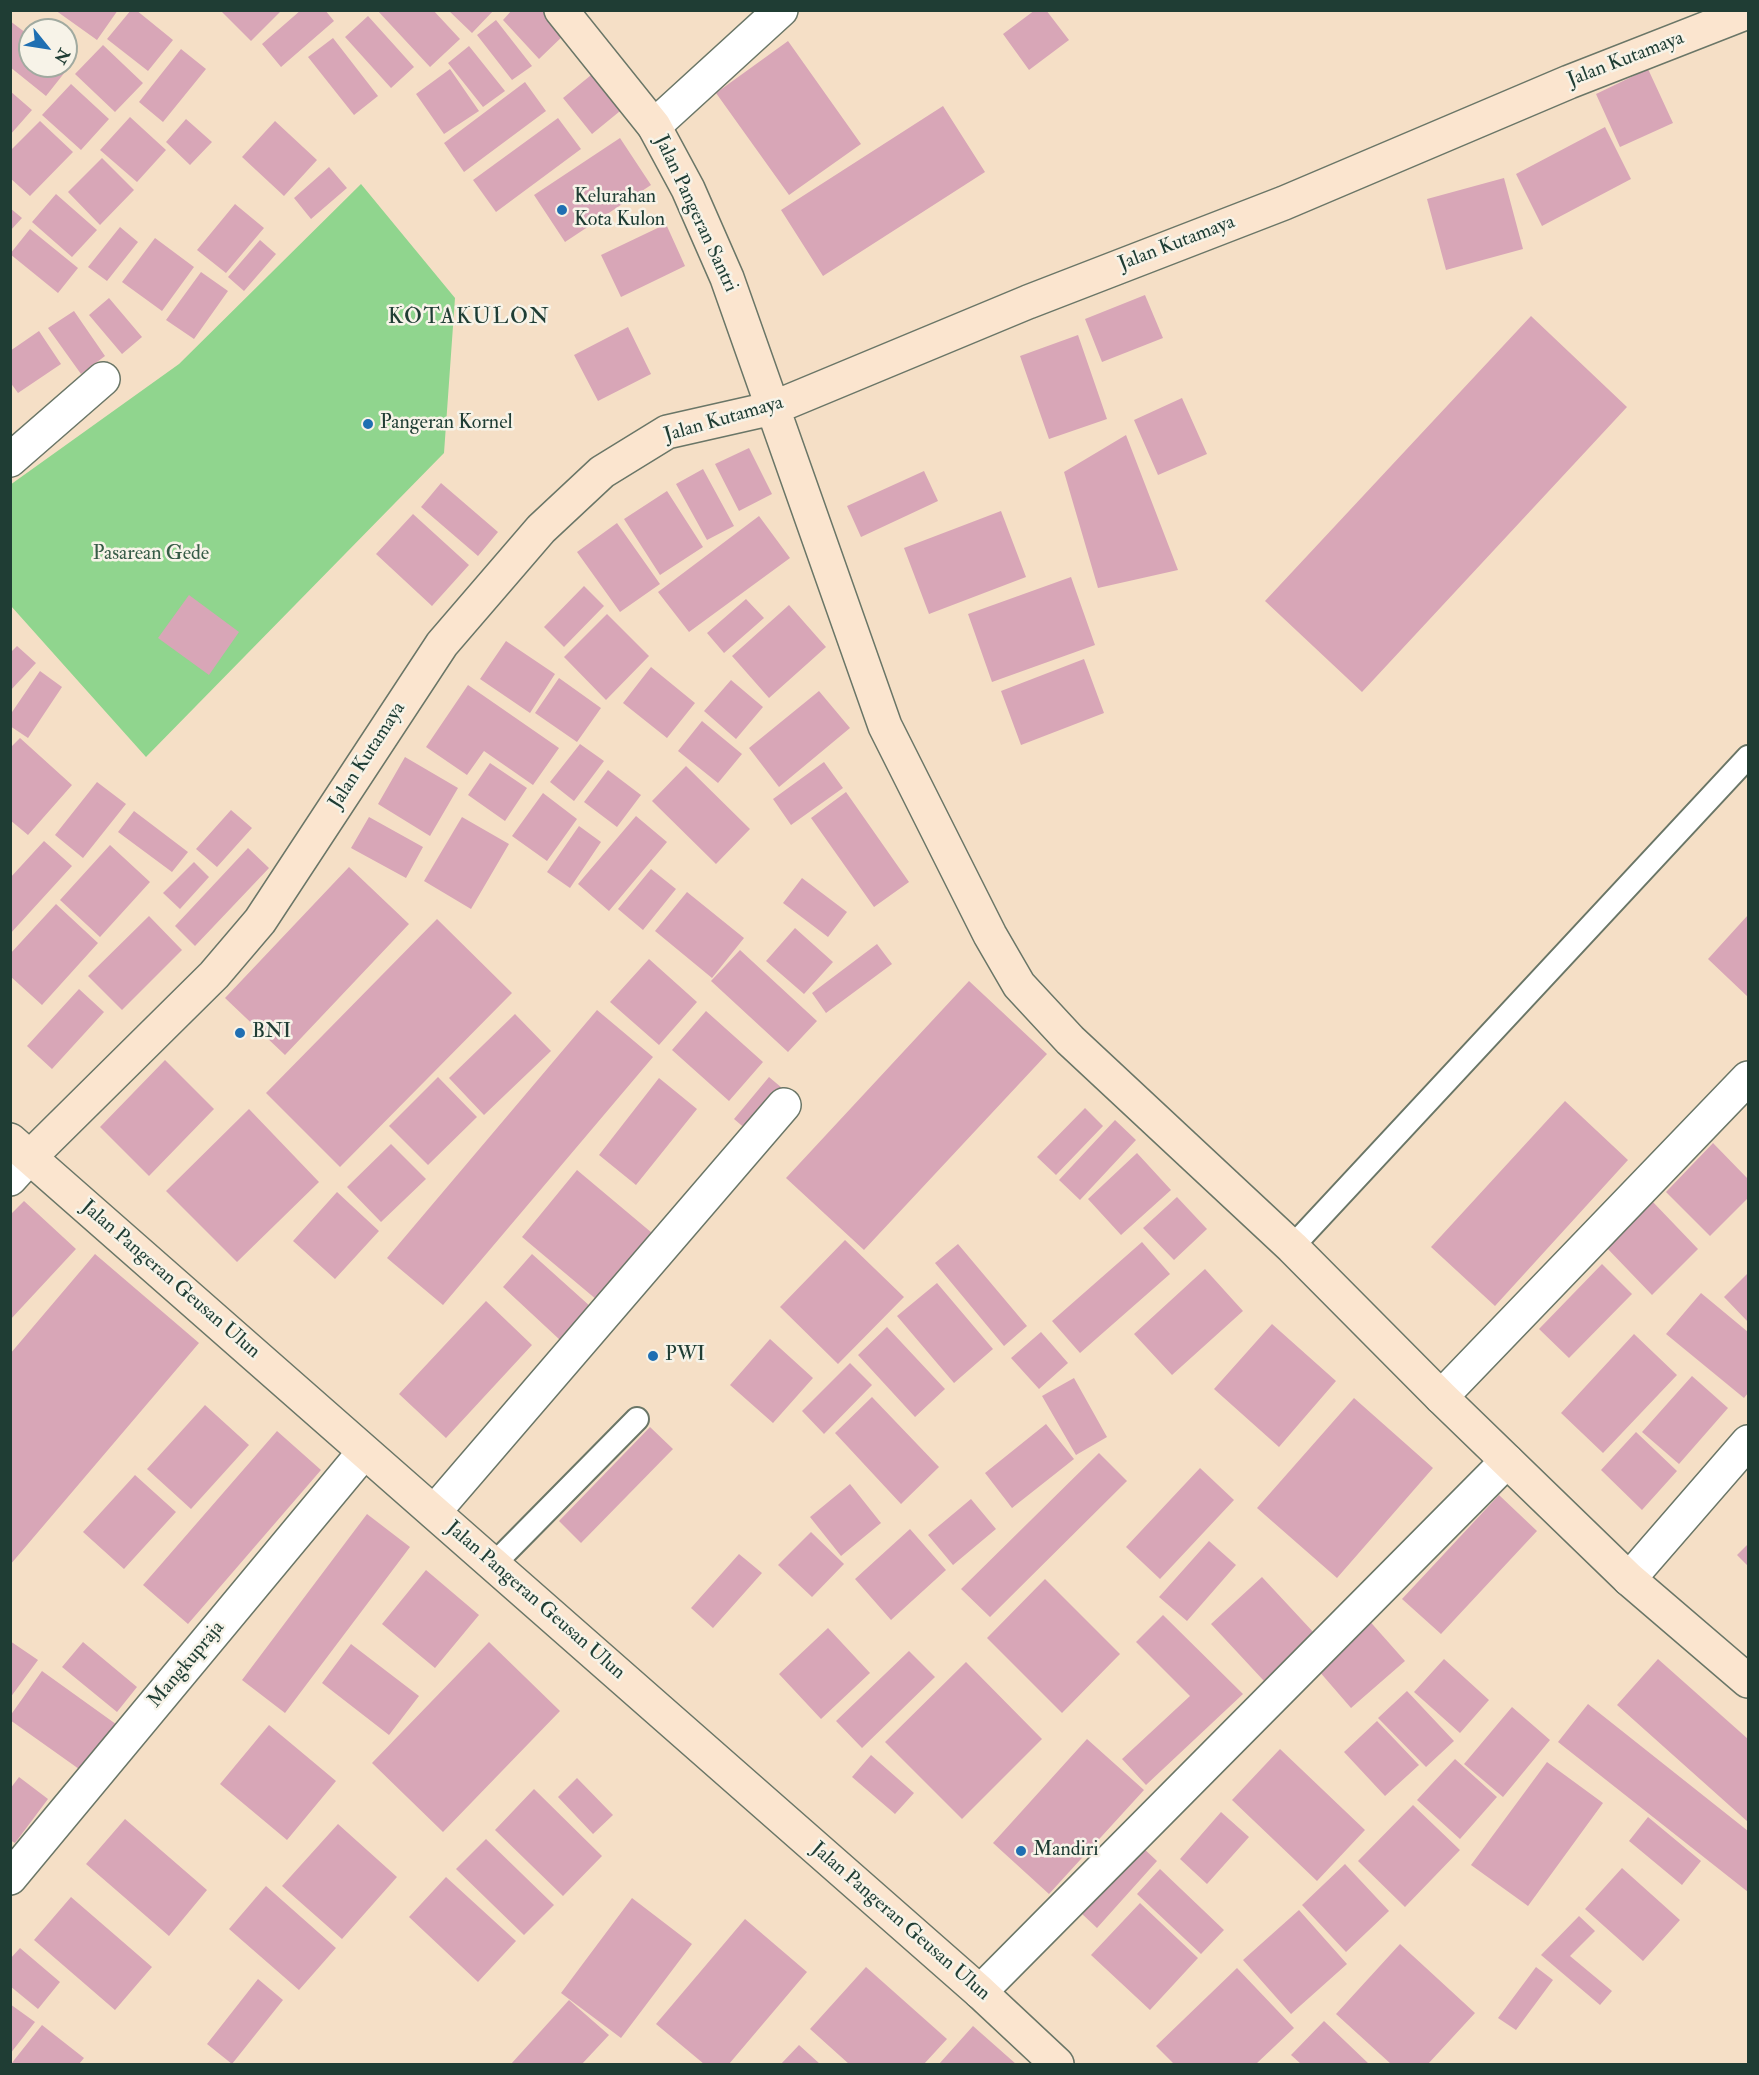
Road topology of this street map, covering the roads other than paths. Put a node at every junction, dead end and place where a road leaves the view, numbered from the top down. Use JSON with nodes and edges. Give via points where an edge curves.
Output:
{"nodes":[{"id":1,"x":561,"y":10,"type":"edge"},
{"id":2,"x":781,"y":10,"type":"edge"},
{"id":3,"x":1749,"y":12,"type":"edge"},
{"id":4,"x":654,"y":126,"type":"junction"},
{"id":5,"x":103,"y":379,"type":"dead end"},
{"id":6,"x":773,"y":408,"type":"junction"},
{"id":7,"x":10,"y":460,"type":"edge"},
{"id":8,"x":1749,"y":757,"type":"edge"},
{"id":9,"x":1749,"y":1078,"type":"edge"},
{"id":10,"x":784,"y":1105,"type":"dead end"},
{"id":11,"x":17,"y":1159,"type":"edge"},
{"id":12,"x":1292,"y":1247,"type":"junction"},
{"id":13,"x":1441,"y":1397,"type":"junction"},
{"id":14,"x":638,"y":1419,"type":"dead end"},
{"id":15,"x":1749,"y":1442,"type":"edge"},
{"id":16,"x":364,"y":1452,"type":"junction"},
{"id":17,"x":1507,"y":1461,"type":"junction"},
{"id":18,"x":434,"y":1512,"type":"junction"},
{"id":19,"x":493,"y":1565,"type":"junction"},
{"id":20,"x":1629,"y":1579,"type":"junction"},
{"id":21,"x":1749,"y":1681,"type":"edge"},
{"id":22,"x":10,"y":1878,"type":"edge"},
{"id":23,"x":980,"y":1992,"type":"junction"},
{"id":24,"x":1057,"y":2064,"type":"edge"}],
"edges":[{"from":1,"to":4,"type":"main road","name":"Jalan Pangeran Santri"},
{"from":2,"to":4,"type":"street"},
{"from":3,"to":6,"type":"main road","name":"Jalan Kutamaya"},
{"from":4,"to":6,"type":"main road","name":"Jalan Pangeran Santri","via":[[688,189],[727,278]]},
{"from":5,"to":7,"type":"street"},
{"from":6,"to":11,"type":"main road","name":"Jalan Kutamaya","via":[[667,432],[602,472],[541,529],[442,644],[260,921],[214,975]]},
{"from":6,"to":12,"type":"main road","name":"Jalan Pangeran Santri","via":[[885,726],[1019,985],[1070,1040]]},
{"from":8,"to":12,"type":"lane"},
{"from":9,"to":13,"type":"street"},
{"from":10,"to":18,"type":"street"},
{"from":11,"to":16,"type":"main road","name":"Jalan Pangeran Geusan Ulun"},
{"from":12,"to":13,"type":"main road","name":"Jalan Pangeran Santri"},
{"from":13,"to":17,"type":"main road","name":"Jalan Pangeran Santri"},
{"from":14,"to":19,"type":"lane"},
{"from":15,"to":20,"type":"street"},
{"from":16,"to":18,"type":"main road","name":"Jalan Pangeran Geusan Ulun"},
{"from":16,"to":22,"type":"street","name":"Mangkupraja"},
{"from":17,"to":20,"type":"main road","name":"Jalan Pangeran Santri"},
{"from":17,"to":23,"type":"street"},
{"from":18,"to":19,"type":"main road","name":"Jalan Pangeran Geusan Ulun"},
{"from":19,"to":23,"type":"main road","name":"Jalan Pangeran Geusan Ulun"},
{"from":20,"to":21,"type":"main road","name":"Jalan Pangeran Santri"},
{"from":23,"to":24,"type":"main road","name":"Jalan Pangeran Geusan Ulun"}]}
